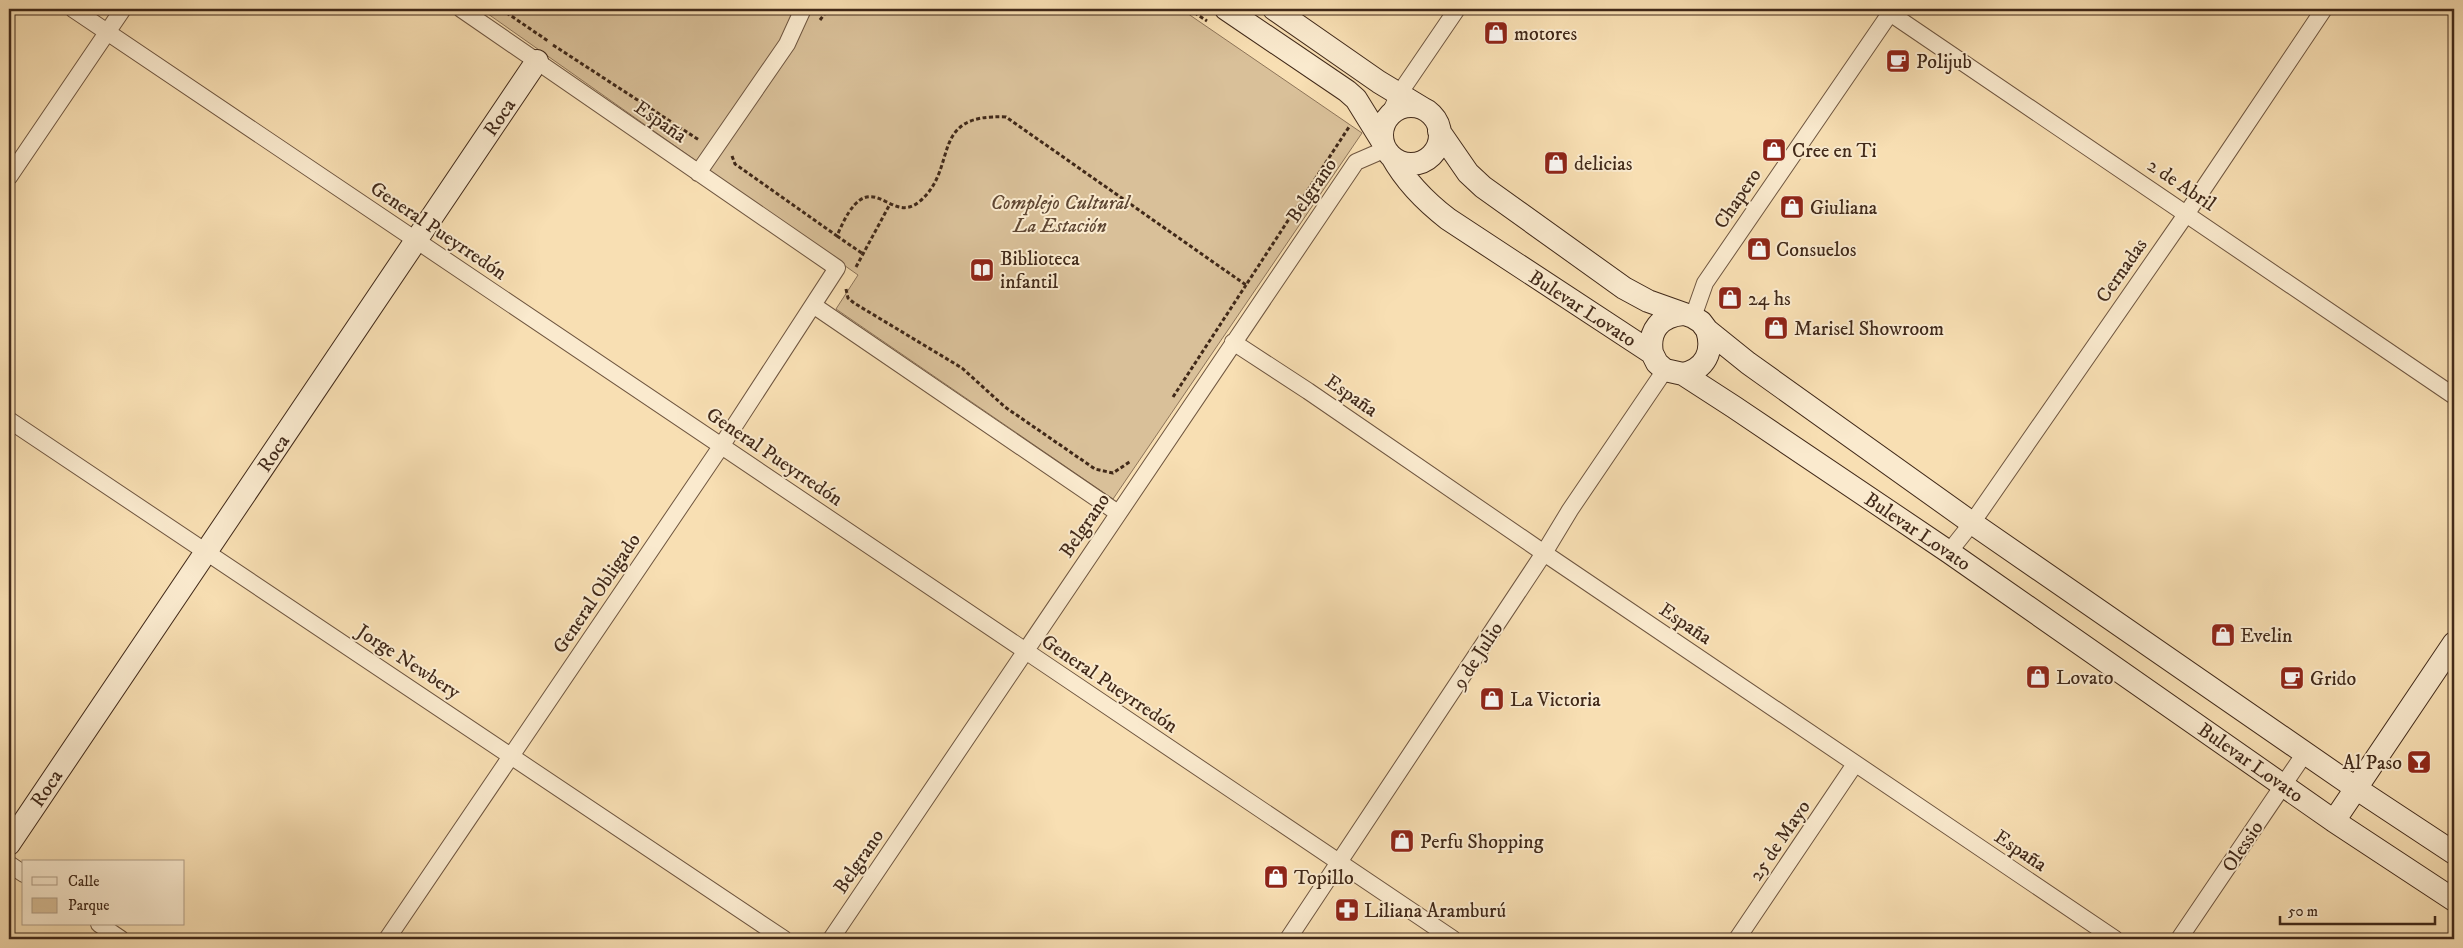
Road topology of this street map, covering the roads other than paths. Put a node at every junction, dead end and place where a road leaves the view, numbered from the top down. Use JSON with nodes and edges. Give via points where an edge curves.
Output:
{"nodes":[{"id":1,"x":73,"y":9,"type":"edge"},
{"id":2,"x":123,"y":9,"type":"edge"},
{"id":3,"x":461,"y":9,"type":"edge"},
{"id":4,"x":803,"y":9,"type":"edge"},
{"id":5,"x":1226,"y":9,"type":"edge"},
{"id":6,"x":1274,"y":9,"type":"edge"},
{"id":7,"x":1457,"y":9,"type":"edge"},
{"id":8,"x":2324,"y":9,"type":"edge"},
{"id":9,"x":1889,"y":10,"type":"edge"},
{"id":10,"x":107,"y":32,"type":"junction"},
{"id":11,"x":537,"y":61,"type":"junction"},
{"id":12,"x":1399,"y":94,"type":"junction"},
{"id":13,"x":1422,"y":108,"type":"junction"},
{"id":14,"x":1389,"y":116,"type":"junction"},
{"id":15,"x":1439,"y":130,"type":"junction"},
{"id":16,"x":1387,"y":149,"type":"junction"},
{"id":17,"x":698,"y":173,"type":"junction"},
{"id":18,"x":9,"y":177,"type":"edge"},
{"id":19,"x":2187,"y":212,"type":"junction"},
{"id":20,"x":416,"y":241,"type":"junction"},
{"id":21,"x":837,"y":268,"type":"joint"},
{"id":22,"x":813,"y":305,"type":"junction"},
{"id":23,"x":1694,"y":320,"type":"junction"},
{"id":24,"x":1234,"y":342,"type":"junction"},
{"id":25,"x":1667,"y":366,"type":"junction"},
{"id":26,"x":2454,"y":396,"type":"edge"},
{"id":27,"x":9,"y":420,"type":"edge"},
{"id":28,"x":722,"y":445,"type":"junction"},
{"id":29,"x":1118,"y":513,"type":"junction"},
{"id":30,"x":1972,"y":523,"type":"junction"},
{"id":31,"x":206,"y":552,"type":"junction"},
{"id":32,"x":1949,"y":552,"type":"junction"},
{"id":33,"x":1544,"y":553,"type":"junction"},
{"id":34,"x":2454,"y":643,"type":"edge"},
{"id":35,"x":1024,"y":652,"type":"junction"},
{"id":36,"x":2305,"y":753,"type":"junction"},
{"id":37,"x":512,"y":755,"type":"junction"},
{"id":38,"x":1856,"y":764,"type":"junction"},
{"id":39,"x":2284,"y":785,"type":"junction"},
{"id":40,"x":2357,"y":789,"type":"junction"},
{"id":41,"x":2334,"y":820,"type":"junction"},
{"id":42,"x":9,"y":844,"type":"edge"},
{"id":43,"x":2454,"y":853,"type":"edge"},
{"id":44,"x":1340,"y":862,"type":"junction"},
{"id":45,"x":9,"y":864,"type":"edge"},
{"id":46,"x":22,"y":873,"type":"edge"},
{"id":47,"x":2454,"y":900,"type":"edge"},
{"id":48,"x":102,"y":926,"type":"edge"},
{"id":49,"x":121,"y":939,"type":"edge"},
{"id":50,"x":387,"y":939,"type":"edge"},
{"id":51,"x":784,"y":939,"type":"edge"},
{"id":52,"x":831,"y":939,"type":"edge"},
{"id":53,"x":1288,"y":939,"type":"edge"},
{"id":54,"x":1453,"y":939,"type":"edge"},
{"id":55,"x":1737,"y":939,"type":"edge"},
{"id":56,"x":2115,"y":939,"type":"edge"},
{"id":57,"x":2178,"y":939,"type":"edge"}],
"edges":[{"from":1,"to":10,"type":"street","name":"General Pueyrredón"},
{"from":2,"to":10,"type":"street"},
{"from":3,"to":11,"type":"street","name":"España"},
{"from":4,"to":17,"type":"street","via":[[787,44]]},
{"from":5,"to":16,"type":"main road","name":"Bulevar Lovato","via":[[1347,91],[1356,99]]},
{"from":6,"to":12,"type":"main road"},
{"from":7,"to":12,"type":"street"},
{"from":8,"to":19,"type":"street","name":"Cernadas"},
{"from":9,"to":19,"type":"street","name":"2 de Abril"},
{"from":9,"to":23,"type":"street","name":"Chapero","via":[[1705,283]]},
{"from":10,"to":18,"type":"street"},
{"from":10,"to":20,"type":"street","name":"General Pueyrredón"},
{"from":11,"to":17,"type":"street","name":"España"},
{"from":11,"to":20,"type":"main road","name":"Roca"},
{"from":12,"to":13,"type":"main road"},
{"from":12,"to":14,"type":"street"},
{"from":13,"to":14,"type":"main road","via":[[1404,106]]},
{"from":13,"to":15,"type":"main road","via":[[1436,121]]},
{"from":14,"to":16,"type":"main road","via":[[1382,132]]},
{"from":15,"to":16,"type":"main road","via":[[1439,140],[1429,157],[1411,164]]},
{"from":15,"to":23,"type":"main road","name":"Bulevar Lovato","via":[[1468,173],[1483,187],[1624,288]]},
{"from":16,"to":24,"type":"street","name":"Belgrano","via":[[1356,162]]},
{"from":16,"to":25,"type":"main road","name":"Bulevar Lovato","via":[[1410,183],[1448,219]]},
{"from":17,"to":21,"type":"street","name":"España"},
{"from":19,"to":26,"type":"street","name":"2 de Abril"},
{"from":19,"to":30,"type":"street","name":"Cernadas"},
{"from":20,"to":28,"type":"street","name":"General Pueyrredón"},
{"from":20,"to":31,"type":"main road","name":"Roca"},
{"from":21,"to":22,"type":"street","name":"General Obligado"},
{"from":22,"to":28,"type":"street","name":"General Obligado"},
{"from":22,"to":29,"type":"street"},
{"from":23,"to":25,"type":"main road","name":"9 de Julio","via":[[1673,315],[1657,326],[1652,334]]},
{"from":23,"to":25,"type":"main road","name":"9 de Julio","via":[[1710,350],[1707,359],[1692,372]]},
{"from":23,"to":30,"type":"main road","name":"Bulevar Lovato","via":[[1748,364]]},
{"from":24,"to":29,"type":"street","name":"Belgrano"},
{"from":24,"to":33,"type":"street","name":"España"},
{"from":25,"to":32,"type":"main road","name":"Bulevar Lovato"},
{"from":25,"to":33,"type":"street","name":"9 de Julio"},
{"from":27,"to":31,"type":"street","name":"Jorge Newbery"},
{"from":28,"to":35,"type":"street","name":"General Pueyrredón"},
{"from":28,"to":37,"type":"street","name":"General Obligado"},
{"from":29,"to":35,"type":"street","name":"Belgrano"},
{"from":30,"to":32,"type":"street","name":"Cernadas"},
{"from":30,"to":36,"type":"main road","name":"Bulevar Lovato"},
{"from":31,"to":37,"type":"street","name":"Jorge Newbery"},
{"from":31,"to":42,"type":"main road","name":"Roca"},
{"from":32,"to":39,"type":"main road","name":"Bulevar Lovato"},
{"from":33,"to":38,"type":"street","name":"España"},
{"from":33,"to":44,"type":"street","name":"9 de Julio"},
{"from":34,"to":40,"type":"main road"},
{"from":35,"to":44,"type":"street","name":"General Pueyrredón"},
{"from":35,"to":52,"type":"street","name":"Belgrano"},
{"from":36,"to":39,"type":"street","name":"Olessio"},
{"from":36,"to":40,"type":"main road","name":"Bulevar Lovato"},
{"from":37,"to":50,"type":"street","name":"General Obligado"},
{"from":37,"to":51,"type":"street","name":"Jorge Newbery"},
{"from":38,"to":55,"type":"street","name":"25 de Mayo"},
{"from":38,"to":56,"type":"street","name":"España"},
{"from":39,"to":41,"type":"main road","name":"Bulevar Lovato"},
{"from":39,"to":57,"type":"street","name":"Olessio"},
{"from":40,"to":41,"type":"main road"},
{"from":40,"to":43,"type":"main road","name":"Bulevar Lovato"},
{"from":41,"to":47,"type":"main road","name":"Bulevar Lovato"},
{"from":44,"to":53,"type":"street","name":"9 de Julio"},
{"from":44,"to":54,"type":"street","name":"General Pueyrredón"},
{"from":45,"to":46,"type":"street"},
{"from":48,"to":49,"type":"street"}]}
